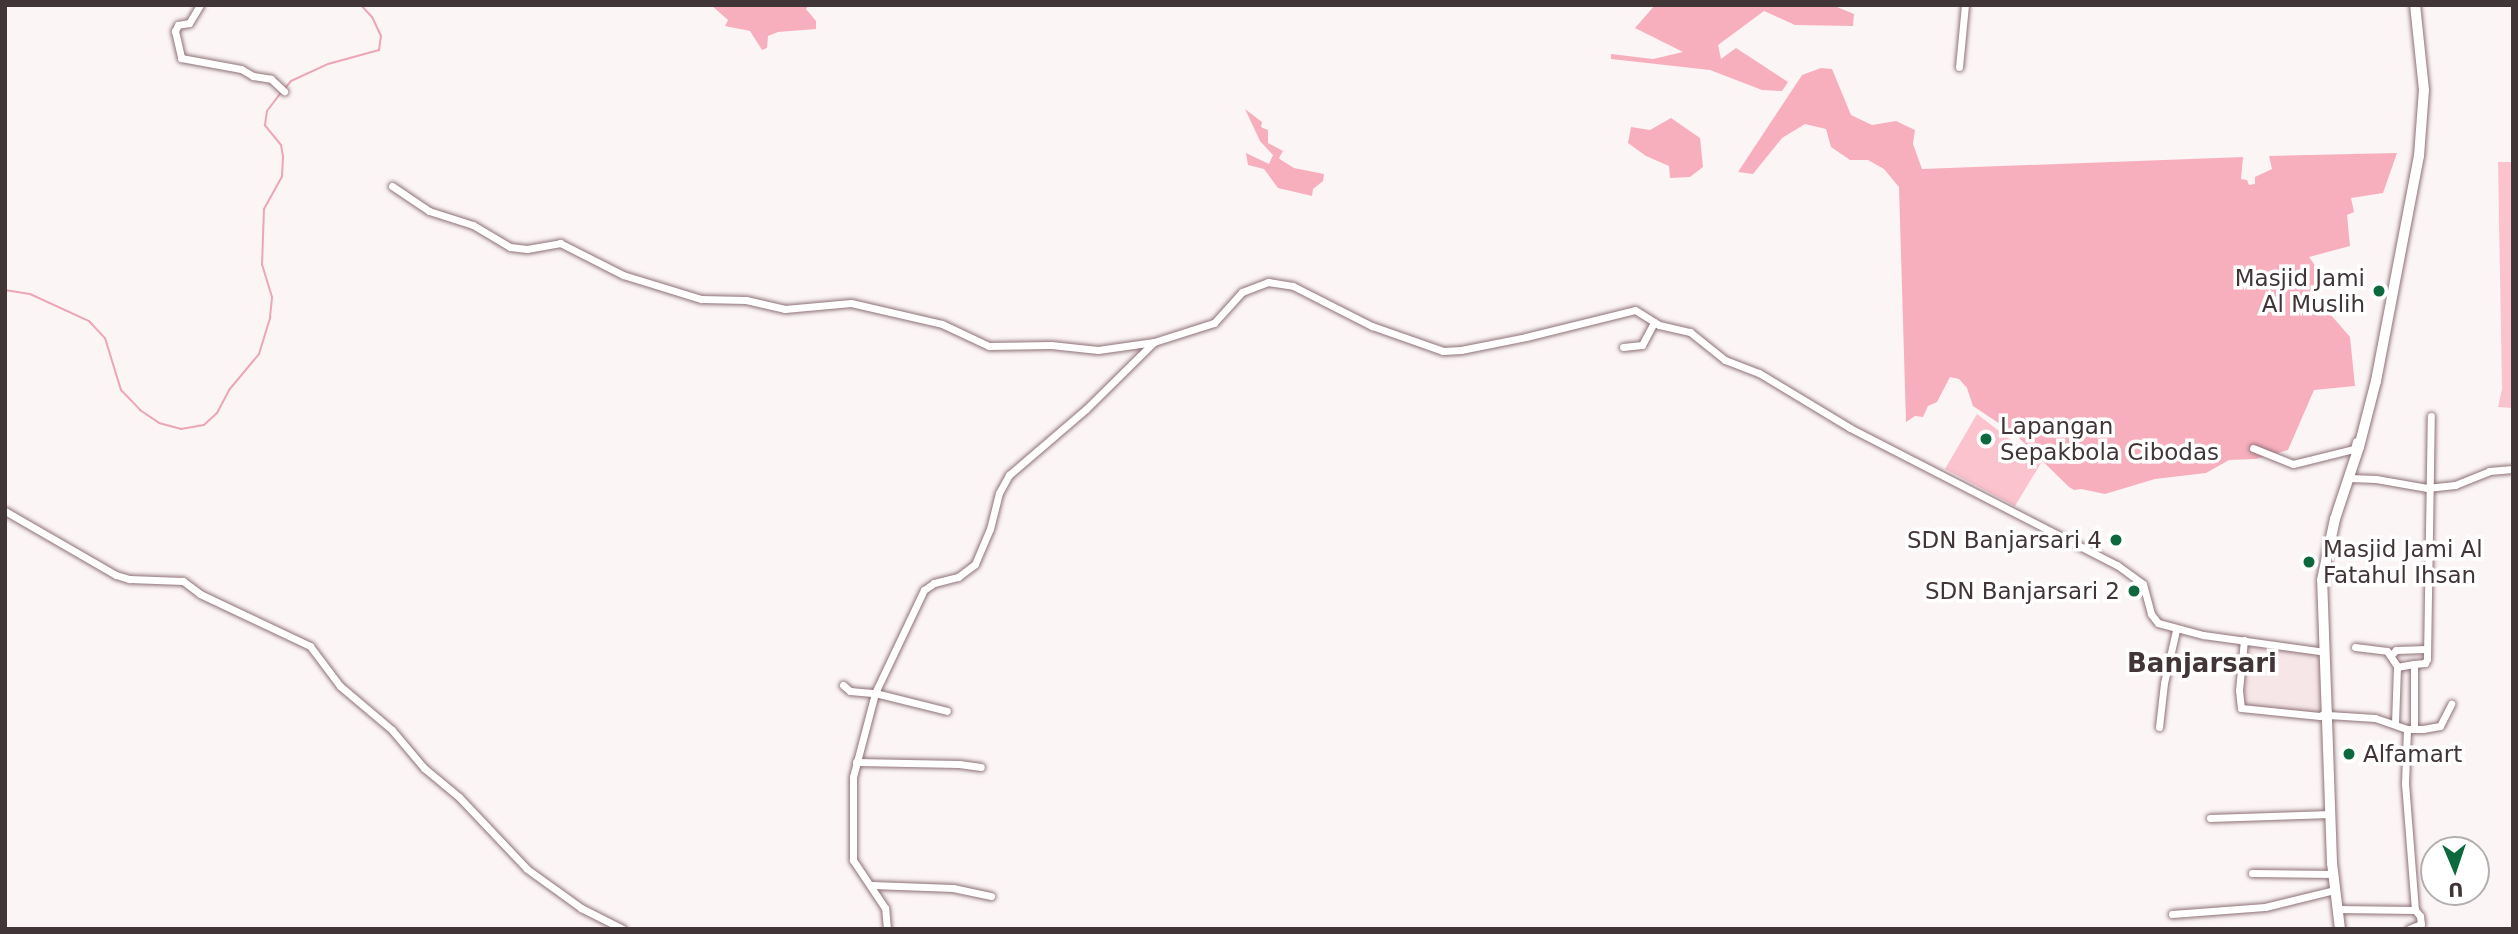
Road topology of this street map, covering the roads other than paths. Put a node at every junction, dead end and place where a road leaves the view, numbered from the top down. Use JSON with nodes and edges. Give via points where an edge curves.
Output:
{"nodes":[{"id":1,"x":200,"y":5,"type":"edge"},
{"id":2,"x":1965,"y":5,"type":"edge"},
{"id":3,"x":2415,"y":5,"type":"edge"},
{"id":4,"x":1959,"y":67,"type":"dead end"},
{"id":5,"x":285,"y":91,"type":"dead end"},
{"id":6,"x":392,"y":186,"type":"dead end"},
{"id":7,"x":1654,"y":322,"type":"junction"},
{"id":8,"x":1154,"y":342,"type":"junction"},
{"id":9,"x":1623,"y":347,"type":"dead end"},
{"id":10,"x":2431,"y":416,"type":"dead end"},
{"id":11,"x":2362,"y":438,"type":"junction"},
{"id":12,"x":2253,"y":447,"type":"dead end"},
{"id":13,"x":2513,"y":468,"type":"edge"},
{"id":14,"x":2348,"y":478,"type":"junction"},
{"id":15,"x":2429,"y":488,"type":"junction"},
{"id":16,"x":5,"y":511,"type":"edge"},
{"id":17,"x":2176,"y":630,"type":"junction"},
{"id":18,"x":2244,"y":640,"type":"junction"},
{"id":19,"x":2355,"y":647,"type":"dead end"},
{"id":20,"x":2426,"y":649,"type":"junction"},
{"id":21,"x":2325,"y":652,"type":"junction"},
{"id":22,"x":2391,"y":655,"type":"junction"},
{"id":23,"x":2414,"y":664,"type":"junction"},
{"id":24,"x":2398,"y":666,"type":"junction"},
{"id":25,"x":843,"y":685,"type":"dead end"},
{"id":26,"x":875,"y":693,"type":"junction"},
{"id":27,"x":2451,"y":704,"type":"dead end"},
{"id":28,"x":947,"y":711,"type":"dead end"},
{"id":29,"x":2328,"y":713,"type":"junction"},
{"id":30,"x":2395,"y":724,"type":"junction"},
{"id":31,"x":2159,"y":727,"type":"dead end"},
{"id":32,"x":2410,"y":729,"type":"junction"},
{"id":33,"x":856,"y":762,"type":"junction"},
{"id":34,"x":981,"y":767,"type":"dead end"},
{"id":35,"x":2331,"y":814,"type":"junction"},
{"id":36,"x":2210,"y":818,"type":"dead end"},
{"id":37,"x":2252,"y":873,"type":"dead end"},
{"id":38,"x":2333,"y":874,"type":"junction"},
{"id":39,"x":872,"y":885,"type":"junction"},
{"id":40,"x":2334,"y":890,"type":"junction"},
{"id":41,"x":991,"y":896,"type":"dead end"},
{"id":42,"x":2337,"y":909,"type":"junction"},
{"id":43,"x":2415,"y":910,"type":"junction"},
{"id":44,"x":2172,"y":914,"type":"dead end"},
{"id":45,"x":623,"y":929,"type":"edge"},
{"id":46,"x":887,"y":929,"type":"edge"},
{"id":47,"x":2340,"y":929,"type":"edge"},
{"id":48,"x":2409,"y":929,"type":"edge"}],
"edges":[{"from":1,"to":5,"type":"street","via":[[189,23],[176,27],[181,58],[240,69],[278,83]]},
{"from":2,"to":4,"type":"street"},
{"from":3,"to":11,"type":"main road","via":[[2423,127]]},
{"from":6,"to":8,"type":"street","via":[[429,211],[473,225],[510,247],[560,243],[623,275],[701,299],[746,300],[785,309],[851,303],[942,324],[989,345],[1098,349]]},
{"from":7,"to":8,"type":"street","via":[[1641,312],[1628,310],[1526,337],[1443,351],[1372,326],[1293,286],[1268,282],[1242,292],[1214,323]]},
{"from":7,"to":9,"type":"street","via":[[1642,345]]},
{"from":7,"to":17,"type":"street","via":[[1687,331],[1733,364],[1751,369],[1850,428],[2118,565],[2143,584],[2154,619]]},
{"from":8,"to":26,"type":"street","via":[[1009,475],[975,564],[958,577],[925,590]]},
{"from":10,"to":15,"type":"street"},
{"from":11,"to":12,"type":"street","via":[[2354,449],[2293,464]]},
{"from":11,"to":14,"type":"main road"},
{"from":13,"to":15,"type":"street"},
{"from":14,"to":15,"type":"street"},
{"from":14,"to":21,"type":"main road","via":[[2323,572]]},
{"from":15,"to":20,"type":"street"},
{"from":16,"to":45,"type":"street","via":[[116,575],[181,580],[200,594],[310,646],[341,686],[392,730],[424,768],[459,797],[527,869],[581,908]]},
{"from":17,"to":18,"type":"street"},
{"from":17,"to":31,"type":"street"},
{"from":18,"to":21,"type":"street"},
{"from":18,"to":29,"type":"street","via":[[2241,708]]},
{"from":19,"to":22,"type":"street"},
{"from":20,"to":22,"type":"street","via":[[2396,650]]},
{"from":20,"to":23,"type":"street","via":[[2427,662]]},
{"from":21,"to":29,"type":"main road"},
{"from":22,"to":24,"type":"street"},
{"from":23,"to":24,"type":"street"},
{"from":23,"to":32,"type":"street"},
{"from":24,"to":30,"type":"street"},
{"from":25,"to":26,"type":"street","via":[[850,691]]},
{"from":26,"to":28,"type":"street"},
{"from":26,"to":33,"type":"street"},
{"from":27,"to":32,"type":"street","via":[[2439,727]]},
{"from":29,"to":30,"type":"street"},
{"from":29,"to":35,"type":"main road"},
{"from":30,"to":32,"type":"street"},
{"from":32,"to":43,"type":"street","via":[[2404,779]]},
{"from":33,"to":34,"type":"street"},
{"from":33,"to":39,"type":"street","via":[[853,860]]},
{"from":35,"to":36,"type":"street"},
{"from":35,"to":38,"type":"main road"},
{"from":37,"to":38,"type":"street"},
{"from":38,"to":40,"type":"main road"},
{"from":39,"to":41,"type":"street","via":[[953,888]]},
{"from":39,"to":46,"type":"street","via":[[886,911]]},
{"from":40,"to":42,"type":"main road"},
{"from":40,"to":44,"type":"street","via":[[2273,906]]},
{"from":42,"to":43,"type":"street"},
{"from":42,"to":47,"type":"main road"},
{"from":43,"to":48,"type":"street","via":[[2421,924]]}]}
